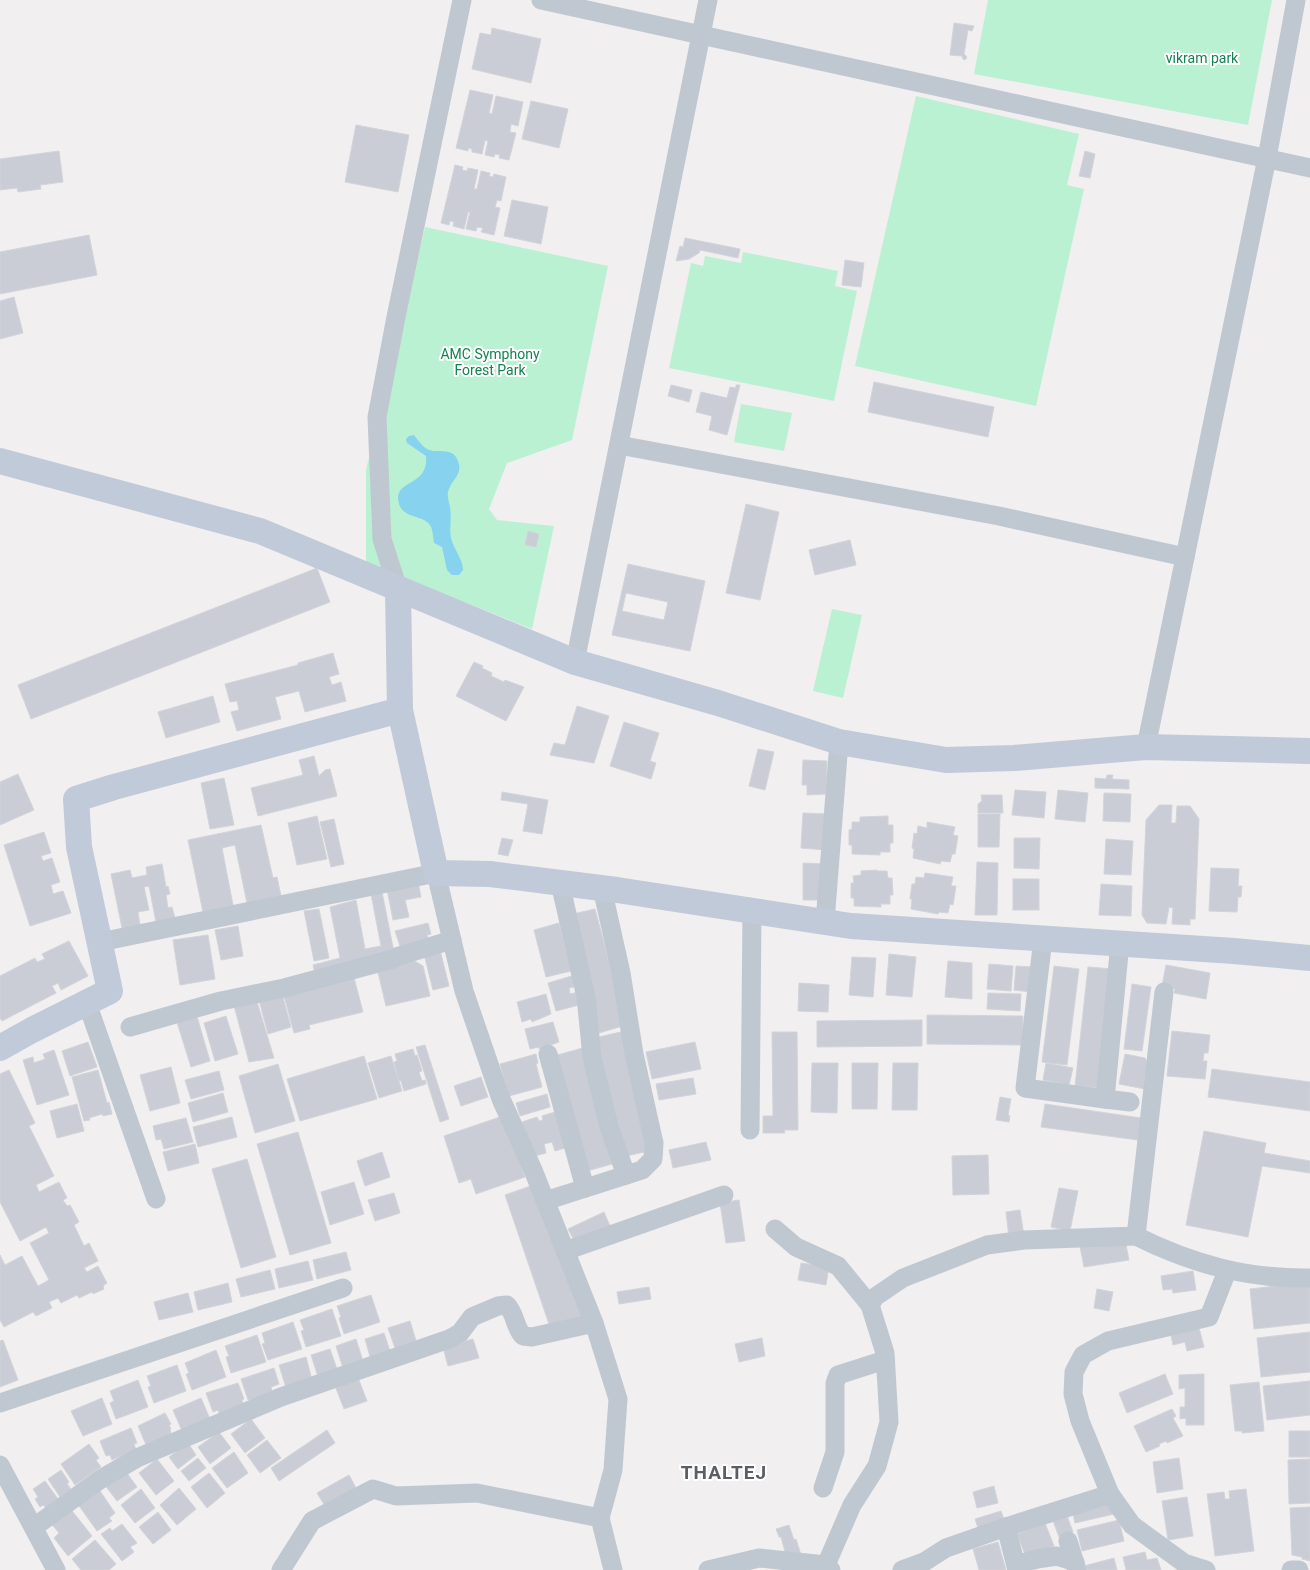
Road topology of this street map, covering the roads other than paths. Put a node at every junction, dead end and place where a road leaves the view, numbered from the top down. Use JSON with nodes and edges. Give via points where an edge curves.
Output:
{"nodes":[{"id":1,"x":462,"y":0,"type":"edge"},
{"id":2,"x":542,"y":0,"type":"edge"},
{"id":3,"x":708,"y":0,"type":"edge"},
{"id":4,"x":1296,"y":0,"type":"edge"},
{"id":5,"x":701,"y":34,"type":"junction"},
{"id":6,"x":1267,"y":158,"type":"junction"},
{"id":7,"x":1310,"y":168,"type":"edge"},
{"id":8,"x":618,"y":445,"type":"junction"},
{"id":9,"x":0,"y":461,"type":"edge"},
{"id":10,"x":1185,"y":557,"type":"junction"},
{"id":11,"x":398,"y":588,"type":"junction"},
{"id":12,"x":575,"y":662,"type":"junction"},
{"id":13,"x":400,"y":710,"type":"junction"},
{"id":14,"x":838,"y":742,"type":"junction"},
{"id":15,"x":1146,"y":747,"type":"junction"},
{"id":16,"x":1310,"y":750,"type":"edge"},
{"id":17,"x":436,"y":874,"type":"junction"},
{"id":18,"x":560,"y":883,"type":"junction"},
{"id":19,"x":602,"y":888,"type":"junction"},
{"id":20,"x":752,"y":911,"type":"junction"},
{"id":21,"x":825,"y":922,"type":"junction"},
{"id":22,"x":1043,"y":938,"type":"junction"},
{"id":23,"x":452,"y":940,"type":"junction"},
{"id":24,"x":100,"y":942,"type":"junction"},
{"id":25,"x":1120,"y":944,"type":"junction"},
{"id":26,"x":1310,"y":958,"type":"edge"},
{"id":27,"x":1164,"y":992,"type":"dead end"},
{"id":28,"x":87,"y":1002,"type":"junction"},
{"id":29,"x":130,"y":1027,"type":"dead end"},
{"id":30,"x":0,"y":1048,"type":"edge"},
{"id":31,"x":548,"y":1054,"type":"dead end"},
{"id":32,"x":1106,"y":1099,"type":"junction"},
{"id":33,"x":1130,"y":1102,"type":"dead end"},
{"id":34,"x":750,"y":1130,"type":"dead end"},
{"id":35,"x":626,"y":1175,"type":"junction"},
{"id":36,"x":585,"y":1188,"type":"junction"},
{"id":37,"x":724,"y":1195,"type":"dead end"},
{"id":38,"x":156,"y":1199,"type":"dead end"},
{"id":39,"x":545,"y":1201,"type":"junction"},
{"id":40,"x":776,"y":1229,"type":"dead end"},
{"id":41,"x":1136,"y":1236,"type":"junction"},
{"id":42,"x":565,"y":1252,"type":"junction"},
{"id":43,"x":1227,"y":1271,"type":"junction"},
{"id":44,"x":1310,"y":1278,"type":"edge"},
{"id":45,"x":343,"y":1288,"type":"dead end"},
{"id":46,"x":870,"y":1305,"type":"junction"},
{"id":47,"x":594,"y":1323,"type":"junction"},
{"id":48,"x":885,"y":1360,"type":"junction"},
{"id":49,"x":0,"y":1403,"type":"edge"},
{"id":50,"x":0,"y":1465,"type":"edge"},
{"id":51,"x":823,"y":1488,"type":"dead end"},
{"id":52,"x":1110,"y":1494,"type":"junction"},
{"id":53,"x":600,"y":1518,"type":"junction"},
{"id":54,"x":34,"y":1527,"type":"junction"},
{"id":55,"x":1006,"y":1527,"type":"junction"},
{"id":56,"x":1068,"y":1540,"type":"dead end"},
{"id":57,"x":1076,"y":1566,"type":"edge"},
{"id":58,"x":829,"y":1568,"type":"edge"},
{"id":59,"x":1017,"y":1568,"type":"edge"},
{"id":60,"x":56,"y":1570,"type":"edge"},
{"id":61,"x":282,"y":1570,"type":"edge"},
{"id":62,"x":613,"y":1570,"type":"edge"},
{"id":63,"x":708,"y":1570,"type":"edge"},
{"id":64,"x":902,"y":1570,"type":"edge"},
{"id":65,"x":1206,"y":1570,"type":"edge"},
{"id":66,"x":1291,"y":1570,"type":"edge"},
{"id":67,"x":1299,"y":1570,"type":"edge"}],
"edges":[{"from":1,"to":11,"type":"street","via":[[377,417],[382,539]]},
{"from":2,"to":5,"type":"street"},
{"from":3,"to":5,"type":"street"},
{"from":4,"to":6,"type":"street"},
{"from":5,"to":6,"type":"street"},
{"from":5,"to":8,"type":"street"},
{"from":6,"to":7,"type":"street"},
{"from":6,"to":10,"type":"street"},
{"from":8,"to":10,"type":"street","via":[[999,516]]},
{"from":8,"to":12,"type":"street"},
{"from":9,"to":11,"type":"street","via":[[260,531]]},
{"from":10,"to":15,"type":"street"},
{"from":11,"to":12,"type":"street"},
{"from":11,"to":13,"type":"street"},
{"from":12,"to":14,"type":"street"},
{"from":13,"to":17,"type":"street"},
{"from":13,"to":24,"type":"street","via":[[76,799],[79,847]]},
{"from":14,"to":15,"type":"street","via":[[946,760]]},
{"from":14,"to":21,"type":"street"},
{"from":15,"to":16,"type":"street"},
{"from":17,"to":18,"type":"street","via":[[490,874]]},
{"from":17,"to":23,"type":"street"},
{"from":17,"to":24,"type":"street"},
{"from":18,"to":19,"type":"street"},
{"from":18,"to":35,"type":"street","via":[[586,998],[592,1057]]},
{"from":19,"to":20,"type":"street"},
{"from":19,"to":35,"type":"street","via":[[622,973],[634,1054],[654,1143],[653,1159],[642,1170]]},
{"from":20,"to":21,"type":"street"},
{"from":20,"to":34,"type":"street"},
{"from":21,"to":22,"type":"street"},
{"from":22,"to":25,"type":"street"},
{"from":22,"to":32,"type":"street","via":[[1025,1088]]},
{"from":23,"to":29,"type":"street","via":[[393,959]]},
{"from":23,"to":39,"type":"street","via":[[464,990],[501,1099]]},
{"from":24,"to":28,"type":"street","via":[[110,990]]},
{"from":25,"to":26,"type":"street"},
{"from":25,"to":32,"type":"street"},
{"from":27,"to":41,"type":"street"},
{"from":28,"to":30,"type":"street"},
{"from":28,"to":38,"type":"street"},
{"from":31,"to":36,"type":"street"},
{"from":32,"to":33,"type":"street"},
{"from":35,"to":36,"type":"street"},
{"from":36,"to":39,"type":"street"},
{"from":37,"to":42,"type":"street"},
{"from":39,"to":42,"type":"street"},
{"from":40,"to":46,"type":"street","via":[[796,1247],[838,1266]]},
{"from":41,"to":43,"type":"street","via":[[1169,1252]]},
{"from":41,"to":46,"type":"street","via":[[1024,1240],[987,1245],[903,1278],[875,1296]]},
{"from":42,"to":47,"type":"street"},
{"from":43,"to":44,"type":"street","via":[[1280,1279]]},
{"from":43,"to":52,"type":"street","via":[[1209,1317],[1108,1341],[1083,1356],[1074,1372],[1074,1394],[1080,1421]]},
{"from":45,"to":49,"type":"street"},
{"from":46,"to":48,"type":"street"},
{"from":47,"to":53,"type":"street","via":[[618,1399],[613,1470]]},
{"from":47,"to":54,"type":"street","via":[[532,1337],[523,1336],[517,1330],[513,1311],[507,1305],[498,1306],[472,1317],[460,1333],[449,1339],[281,1396],[137,1458],[101,1478]]},
{"from":48,"to":51,"type":"street","via":[[838,1375],[835,1452]]},
{"from":48,"to":58,"type":"street","via":[[889,1422],[877,1466],[852,1505]]},
{"from":50,"to":54,"type":"street"},
{"from":52,"to":55,"type":"street"},
{"from":52,"to":65,"type":"street","via":[[1132,1525],[1184,1563]]},
{"from":53,"to":61,"type":"street","via":[[477,1493],[396,1496],[373,1489],[312,1521]]},
{"from":53,"to":62,"type":"street"},
{"from":54,"to":60,"type":"street"},
{"from":55,"to":59,"type":"street"},
{"from":55,"to":64,"type":"street","via":[[946,1548],[924,1562]]},
{"from":56,"to":57,"type":"street"},
{"from":57,"to":59,"type":"street","via":[[1057,1556],[1037,1559]]},
{"from":58,"to":63,"type":"street","via":[[759,1558]]},
{"from":66,"to":67,"type":"street"}]}
